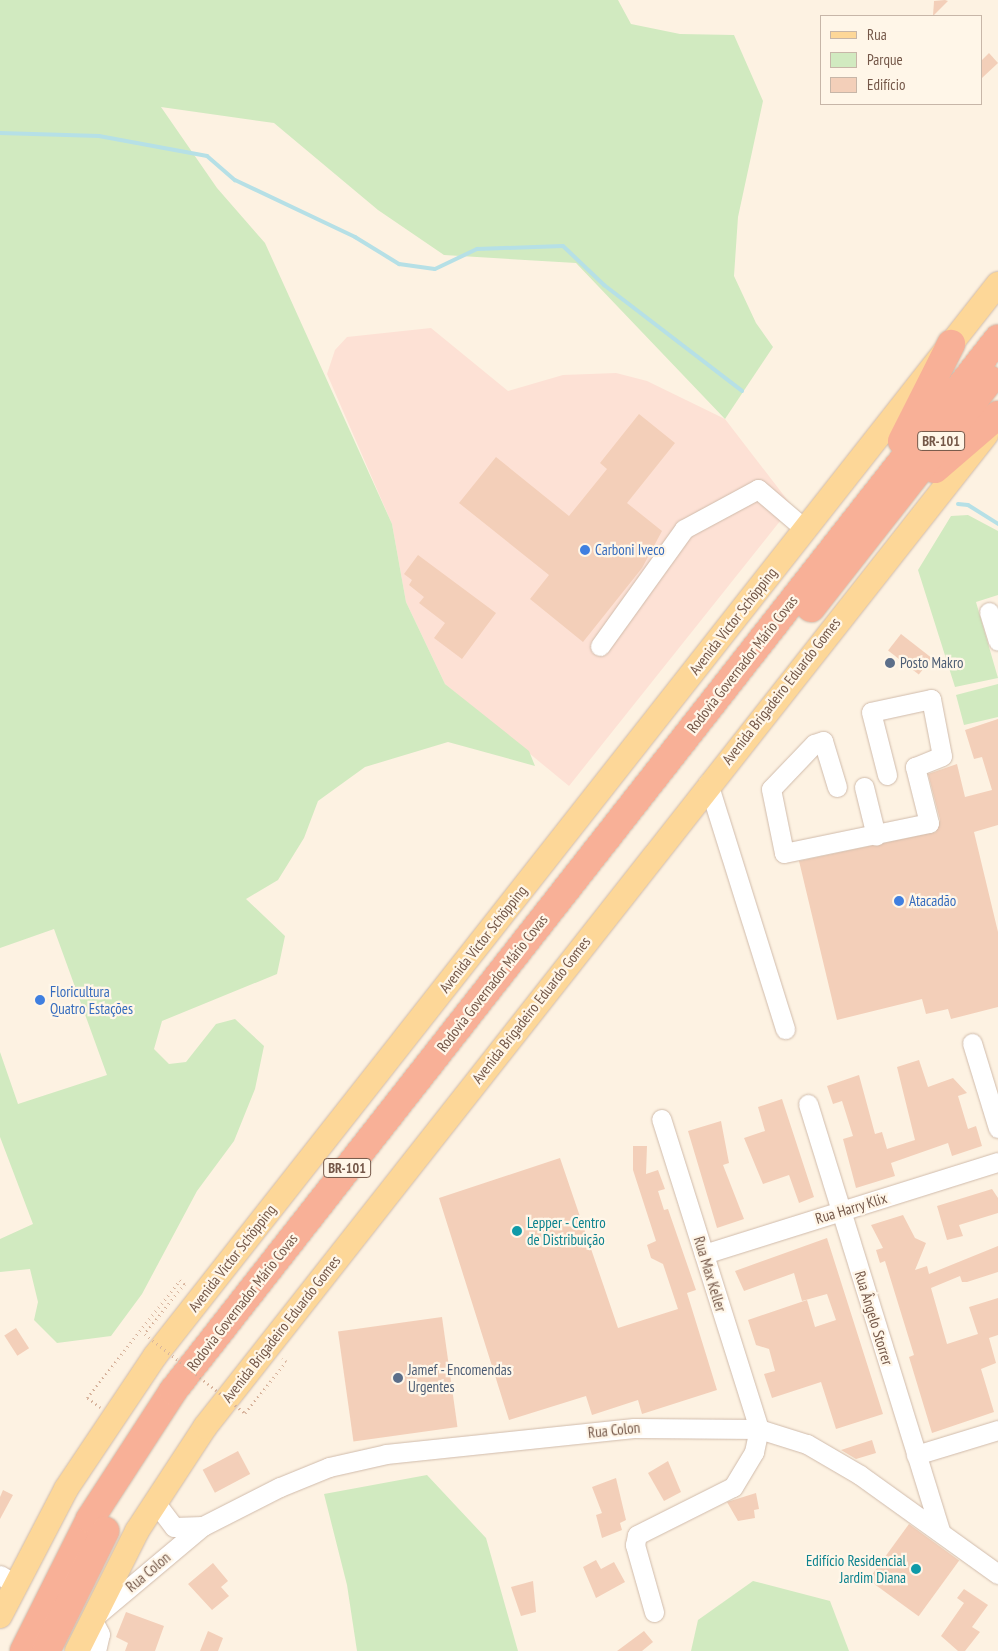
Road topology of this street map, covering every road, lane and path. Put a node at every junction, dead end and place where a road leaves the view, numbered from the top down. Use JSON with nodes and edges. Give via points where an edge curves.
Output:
{"nodes":[{"id":1,"x":998,"y":284,"type":"edge"},
{"id":2,"x":998,"y":339,"type":"edge"},
{"id":3,"x":951,"y":344,"type":"junction"},
{"id":4,"x":998,"y":370,"type":"edge"},
{"id":5,"x":998,"y":415,"type":"edge"},
{"id":6,"x":998,"y":421,"type":"edge"},
{"id":7,"x":881,"y":502,"type":"junction"},
{"id":8,"x":805,"y":529,"type":"junction"},
{"id":9,"x":989,"y":612,"type":"dead end"},
{"id":10,"x":998,"y":642,"type":"edge"},
{"id":11,"x":600,"y":646,"type":"dead end"},
{"id":12,"x":886,"y":775,"type":"dead end"},
{"id":13,"x":708,"y":783,"type":"junction"},
{"id":14,"x":864,"y":783,"type":"dead end"},
{"id":15,"x":838,"y":787,"type":"dead end"},
{"id":16,"x":876,"y":836,"type":"junction"},
{"id":17,"x":784,"y":1029,"type":"dead end"},
{"id":18,"x":972,"y":1044,"type":"dead end"},
{"id":19,"x":808,"y":1104,"type":"dead end"},
{"id":20,"x":661,"y":1119,"type":"dead end"},
{"id":21,"x":998,"y":1128,"type":"edge"},
{"id":22,"x":998,"y":1162,"type":"edge"},
{"id":23,"x":841,"y":1212,"type":"junction"},
{"id":24,"x":704,"y":1254,"type":"junction"},
{"id":25,"x":101,"y":1409,"type":"dead end"},
{"id":26,"x":245,"y":1414,"type":"dead end"},
{"id":27,"x":759,"y":1429,"type":"junction"},
{"id":28,"x":998,"y":1430,"type":"edge"},
{"id":29,"x":916,"y":1455,"type":"junction"},
{"id":30,"x":155,"y":1502,"type":"junction"},
{"id":31,"x":204,"y":1526,"type":"junction"},
{"id":32,"x":940,"y":1531,"type":"junction"},
{"id":33,"x":998,"y":1574,"type":"edge"},
{"id":34,"x":8,"y":1579,"type":"edge"},
{"id":35,"x":654,"y":1612,"type":"dead end"},
{"id":36,"x":0,"y":1616,"type":"edge"},
{"id":37,"x":92,"y":1618,"type":"junction"},
{"id":38,"x":24,"y":1651,"type":"edge"},
{"id":39,"x":46,"y":1651,"type":"edge"},
{"id":40,"x":77,"y":1651,"type":"edge"},
{"id":41,"x":96,"y":1651,"type":"edge"}],
"edges":[{"from":1,"to":3,"type":"main road","name":"Avenida Victor Schöpping"},
{"from":2,"to":7,"type":"highway","name":"Rodovia Governador Mário Covas","number":"BR-101"},
{"from":3,"to":7,"type":"highway"},
{"from":3,"to":8,"type":"main road","name":"Avenida Victor Schöpping"},
{"from":4,"to":7,"type":"highway","name":"Rodovia Governador Mário Covas","number":"BR-101"},
{"from":5,"to":7,"type":"highway"},
{"from":6,"to":13,"type":"main road","name":"Avenida Brigadeiro Eduardo Gomes"},
{"from":7,"to":38,"type":"highway","name":"Rodovia Governador Mário Covas","number":"BR-101","via":[[173,1391],[90,1519]]},
{"from":7,"to":39,"type":"highway","name":"Rodovia Governador Mário Covas","number":"BR-101","via":[[188,1402],[113,1516]]},
{"from":8,"to":11,"type":"street","via":[[758,489],[684,529]]},
{"from":8,"to":34,"type":"main road","name":"Avenida Victor Schöpping","via":[[155,1356]]},
{"from":9,"to":10,"type":"street"},
{"from":12,"to":16,"type":"street","via":[[871,712],[931,699],[942,756],[916,767],[931,820]]},
{"from":13,"to":17,"type":"street"},
{"from":13,"to":30,"type":"main road","name":"Avenida Brigadeiro Eduardo Gomes","via":[[221,1405]]},
{"from":14,"to":16,"type":"street"},
{"from":15,"to":16,"type":"street","via":[[828,745],[819,741],[771,789],[784,853]]},
{"from":18,"to":21,"type":"street"},
{"from":19,"to":23,"type":"street","name":"Rua Ângelo Storrer"},
{"from":20,"to":24,"type":"street","name":"Rua Max Keller"},
{"from":22,"to":23,"type":"street","name":"Rua Harry Klix"},
{"from":23,"to":24,"type":"street","name":"Rua Harry Klix"},
{"from":23,"to":29,"type":"street","name":"Rua Ângelo Storrer"},
{"from":24,"to":27,"type":"street","name":"Rua Max Keller"},
{"from":25,"to":26,"type":"path","bridge":true,"via":[[87,1398],[180,1280],[185,1284],[145,1334]]},
{"from":27,"to":31,"type":"street","name":"Rua Colon","via":[[643,1427],[386,1454],[321,1470]]},
{"from":27,"to":32,"type":"street","name":"Rua Colon","via":[[830,1456]]},
{"from":27,"to":35,"type":"street","via":[[754,1452],[732,1487],[637,1535],[635,1545]]},
{"from":28,"to":29,"type":"street"},
{"from":29,"to":32,"type":"street","name":"Rua Ângelo Storrer"},
{"from":30,"to":31,"type":"street","name":"Rua Colon","via":[[174,1527]]},
{"from":30,"to":37,"type":"main road","name":"Avenida Brigadeiro Eduardo Gomes"},
{"from":31,"to":37,"type":"street","name":"Rua Colon"},
{"from":32,"to":33,"type":"street","name":"Rua Colon"},
{"from":34,"to":36,"type":"main road","name":"Avenida Victor Schöpping"},
{"from":37,"to":40,"type":"main road","name":"Avenida Brigadeiro Eduardo Gomes"},
{"from":37,"to":41,"type":"street","via":[[100,1634]]}]}
